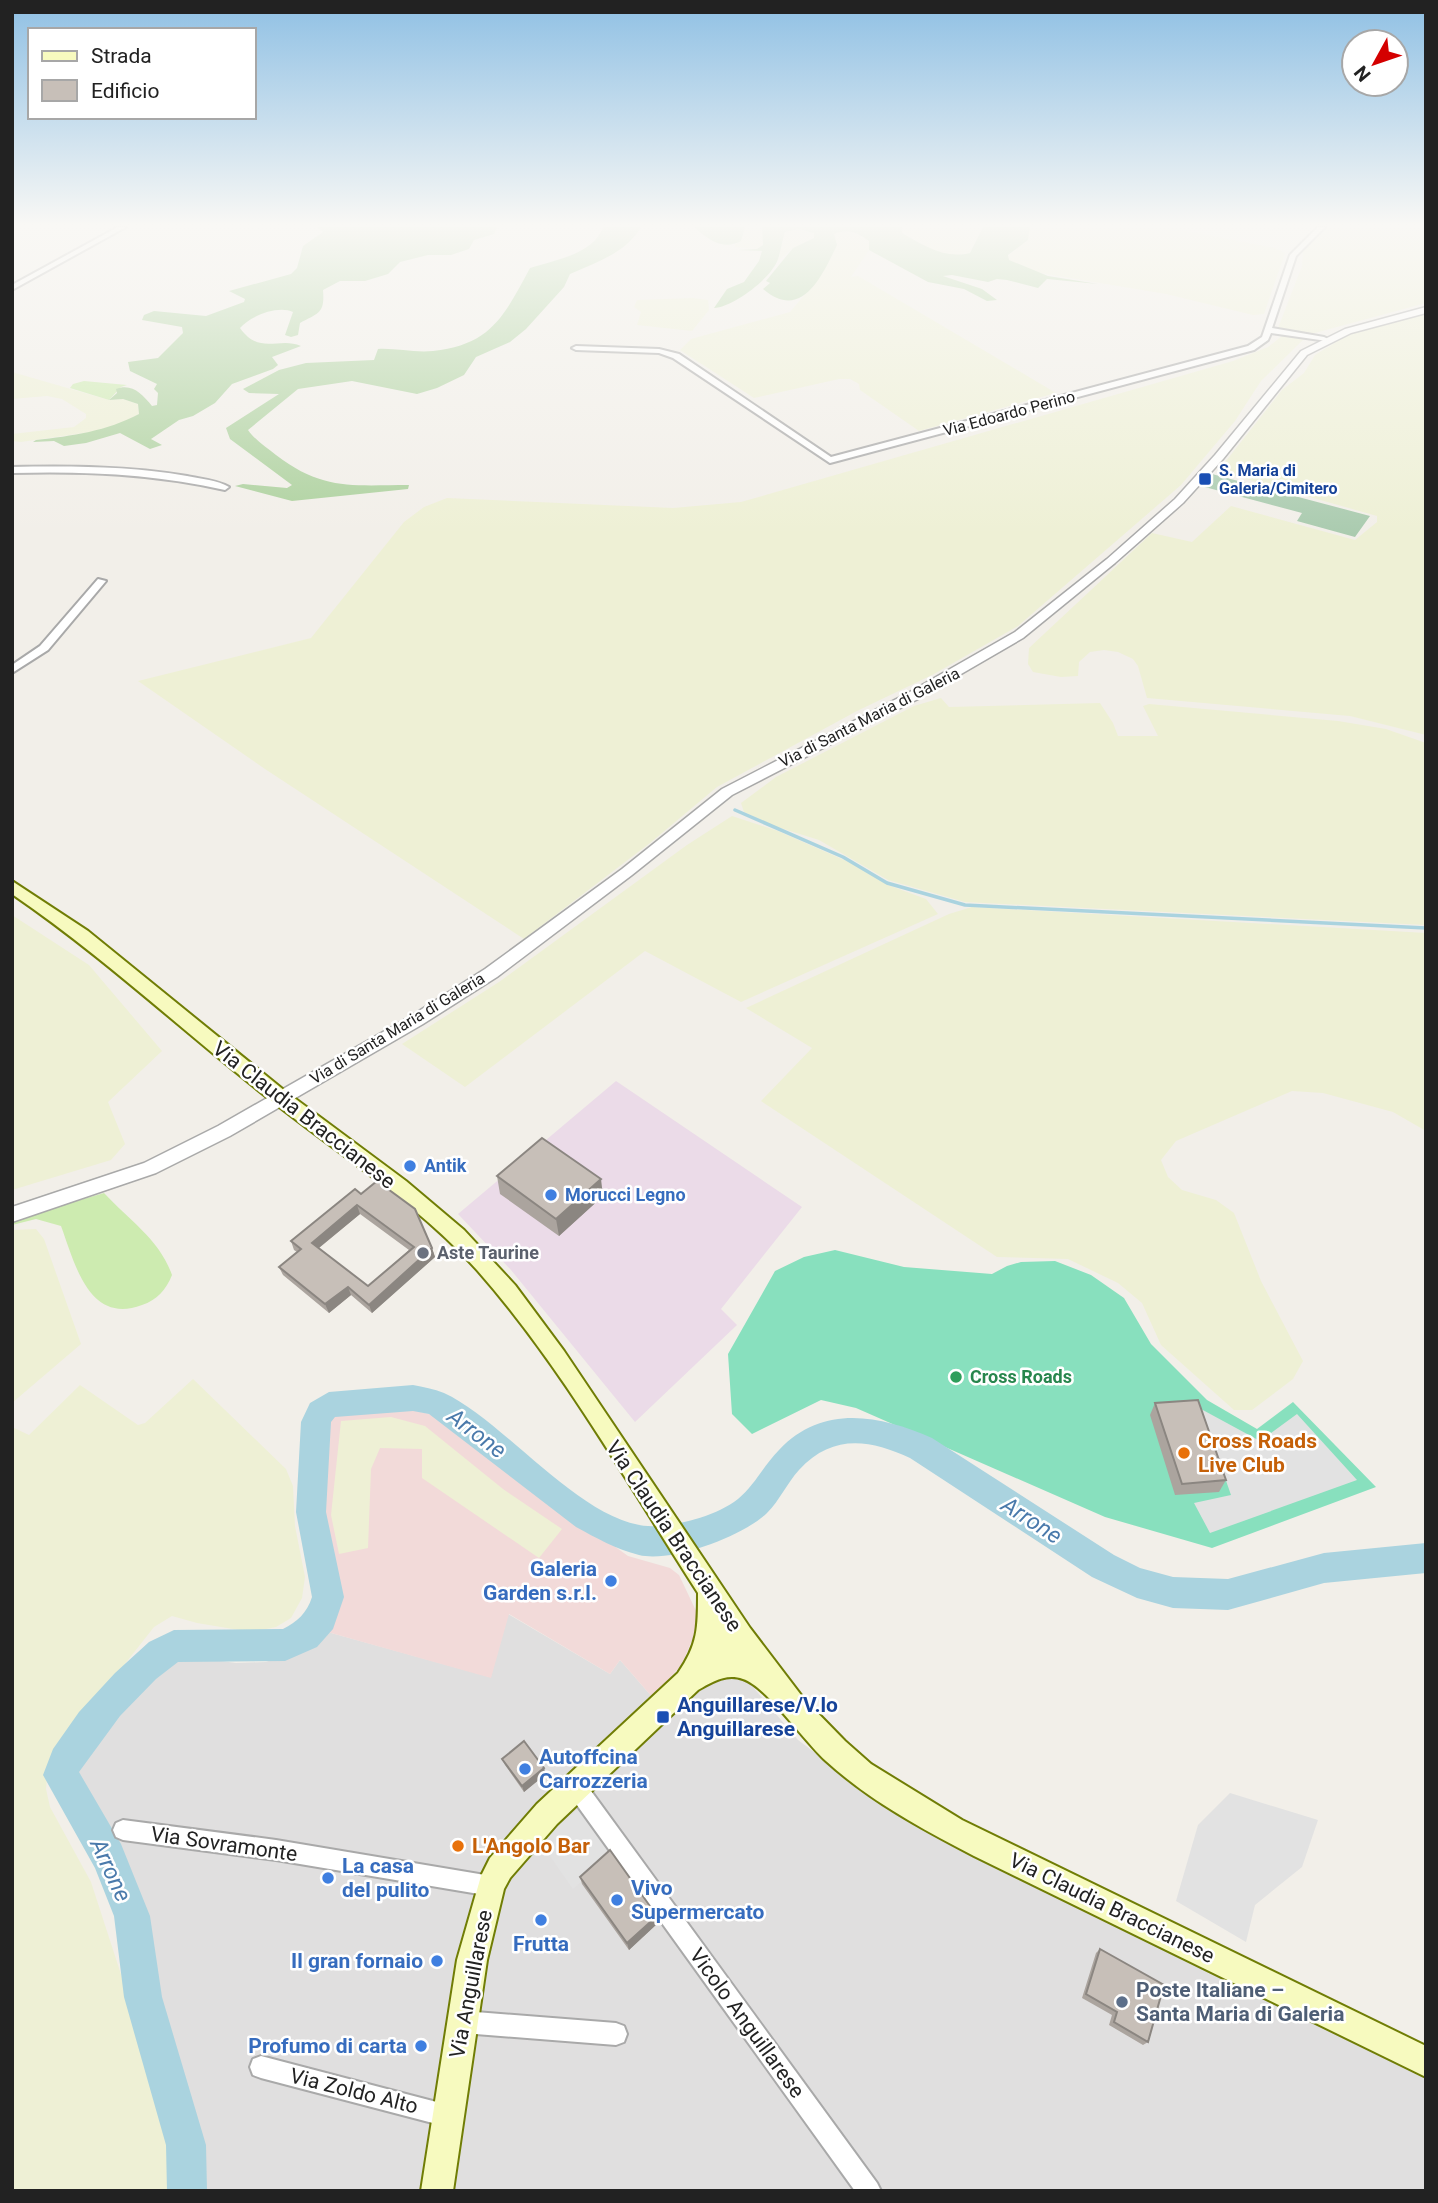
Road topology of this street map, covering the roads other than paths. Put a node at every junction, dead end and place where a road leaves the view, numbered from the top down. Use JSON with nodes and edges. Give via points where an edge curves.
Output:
{"nodes":[{"id":1,"x":1268,"y":330,"type":"joint"},
{"id":2,"x":1352,"y":330,"type":"edge"},
{"id":3,"x":1324,"y":339,"type":"junction"},
{"id":4,"x":576,"y":348,"type":"dead end"},
{"id":5,"x":12,"y":470,"type":"edge"},
{"id":6,"x":225,"y":487,"type":"dead end"},
{"id":7,"x":101,"y":581,"type":"dead end"},
{"id":8,"x":12,"y":670,"type":"edge"},
{"id":9,"x":12,"y":886,"type":"edge"},
{"id":10,"x":279,"y":1097,"type":"junction"},
{"id":11,"x":12,"y":1215,"type":"edge"},
{"id":12,"x":710,"y":1591,"type":"junction"},
{"id":13,"x":738,"y":1632,"type":"junction"},
{"id":14,"x":710,"y":1660,"type":"junction"},
{"id":15,"x":776,"y":1685,"type":"junction"},
{"id":16,"x":576,"y":1787,"type":"junction"},
{"id":17,"x":123,"y":1830,"type":"dead end"},
{"id":18,"x":491,"y":1886,"type":"junction"},
{"id":19,"x":463,"y":2022,"type":"junction"},
{"id":20,"x":616,"y":2034,"type":"dead end"},
{"id":21,"x":1426,"y":2062,"type":"edge"},
{"id":22,"x":261,"y":2067,"type":"dead end"},
{"id":23,"x":448,"y":2116,"type":"junction"},
{"id":24,"x":437,"y":2191,"type":"edge"},
{"id":25,"x":869,"y":2191,"type":"edge"}],
"edges":[{"from":1,"to":3,"type":"street"},
{"from":1,"to":4,"type":"street","name":"Via Edoardo Perino","via":[[1261,343],[1251,348],[830,460],[676,356]]},
{"from":2,"to":3,"type":"street","name":"Via di Santa Maria di Galeria"},
{"from":3,"to":10,"type":"street","name":"Via di Santa Maria di Galeria","via":[[1289,369],[1179,501],[1038,622],[913,696],[727,792],[508,961],[417,1020]]},
{"from":5,"to":6,"type":"street","via":[[126,469],[175,474]]},
{"from":7,"to":8,"type":"street","via":[[44,648]]},
{"from":9,"to":10,"type":"main road","name":"Via Claudia Braccianese","via":[[120,964]]},
{"from":10,"to":11,"type":"street","name":"Via di Santa Maria di Galeria","via":[[166,1162]]},
{"from":10,"to":12,"type":"main road","name":"Via Claudia Braccianese","via":[[439,1220],[476,1255],[519,1307]]},
{"from":12,"to":13,"type":"main road","name":"Via Claudia Braccianese"},
{"from":12,"to":14,"type":"main road"},
{"from":13,"to":14,"type":"main road","via":[[730,1649]]},
{"from":13,"to":15,"type":"main road","name":"Via Claudia Braccianese"},
{"from":14,"to":15,"type":"main road","via":[[741,1664]]},
{"from":14,"to":16,"type":"main road","name":"Via Anguillarese"},
{"from":15,"to":21,"type":"main road","name":"Via Claudia Braccianese","via":[[832,1749],[901,1800],[1007,1857]]},
{"from":16,"to":18,"type":"main road","name":"Via Anguillarese","via":[[520,1843]]},
{"from":16,"to":25,"type":"street","name":"Vicolo Anguillarese"},
{"from":17,"to":18,"type":"street","name":"Via Sovramonte"},
{"from":18,"to":19,"type":"main road","name":"Via Anguillarese","via":[[472,1960]]},
{"from":19,"to":20,"type":"street"},
{"from":19,"to":23,"type":"main road","name":"Via Anguillarese"},
{"from":22,"to":23,"type":"street","name":"Via Zoldo Alto"},
{"from":23,"to":24,"type":"main road","name":"Via Anguillarese"}]}
